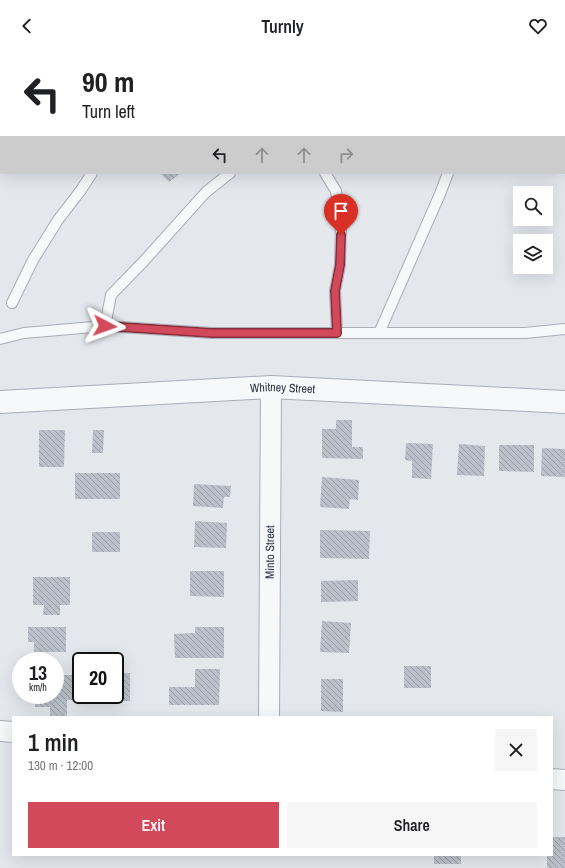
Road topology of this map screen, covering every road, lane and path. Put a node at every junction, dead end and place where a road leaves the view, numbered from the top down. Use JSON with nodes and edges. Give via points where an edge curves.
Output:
{"nodes":[{"id":1,"x":91,"y":174,"type":"edge"},
{"id":2,"x":229,"y":174,"type":"edge"},
{"id":3,"x":327,"y":174,"type":"edge"},
{"id":4,"x":448,"y":174,"type":"edge"},
{"id":5,"x":12,"y":304,"type":"dead end"},
{"id":6,"x":105,"y":326,"type":"junction"},
{"id":7,"x":565,"y":329,"type":"edge"},
{"id":8,"x":337,"y":333,"type":"junction"},
{"id":9,"x":378,"y":333,"type":"junction"},
{"id":10,"x":0,"y":338,"type":"edge"},
{"id":11,"x":271,"y":387,"type":"junction"},
{"id":12,"x":0,"y":402,"type":"edge"},
{"id":13,"x":565,"y":402,"type":"edge"},
{"id":14,"x":269,"y":716,"type":"edge"},
{"id":15,"x":0,"y":731,"type":"edge"},
{"id":16,"x":12,"y":732,"type":"edge"},
{"id":17,"x":553,"y":779,"type":"edge"},
{"id":18,"x":565,"y":780,"type":"edge"}],
"edges":[{"from":1,"to":5,"type":"lane","via":[[33,260]]},
{"from":2,"to":6,"type":"lane","via":[[206,192],[111,295]]},
{"from":3,"to":8,"type":"lane","via":[[336,191],[341,220],[340,265],[335,291]]},
{"from":4,"to":9,"type":"lane"},
{"from":6,"to":8,"type":"lane","via":[[212,333]]},
{"from":6,"to":10,"type":"lane","via":[[24,333]]},
{"from":7,"to":9,"type":"lane","via":[[525,333]]},
{"from":8,"to":9,"type":"lane"},
{"from":11,"to":12,"type":"street","name":"Whitney Street"},
{"from":11,"to":13,"type":"street","name":"Whitney Street"},
{"from":11,"to":14,"type":"street","name":"Minto Street"},
{"from":15,"to":16,"type":"street"},
{"from":17,"to":18,"type":"street"}]}
